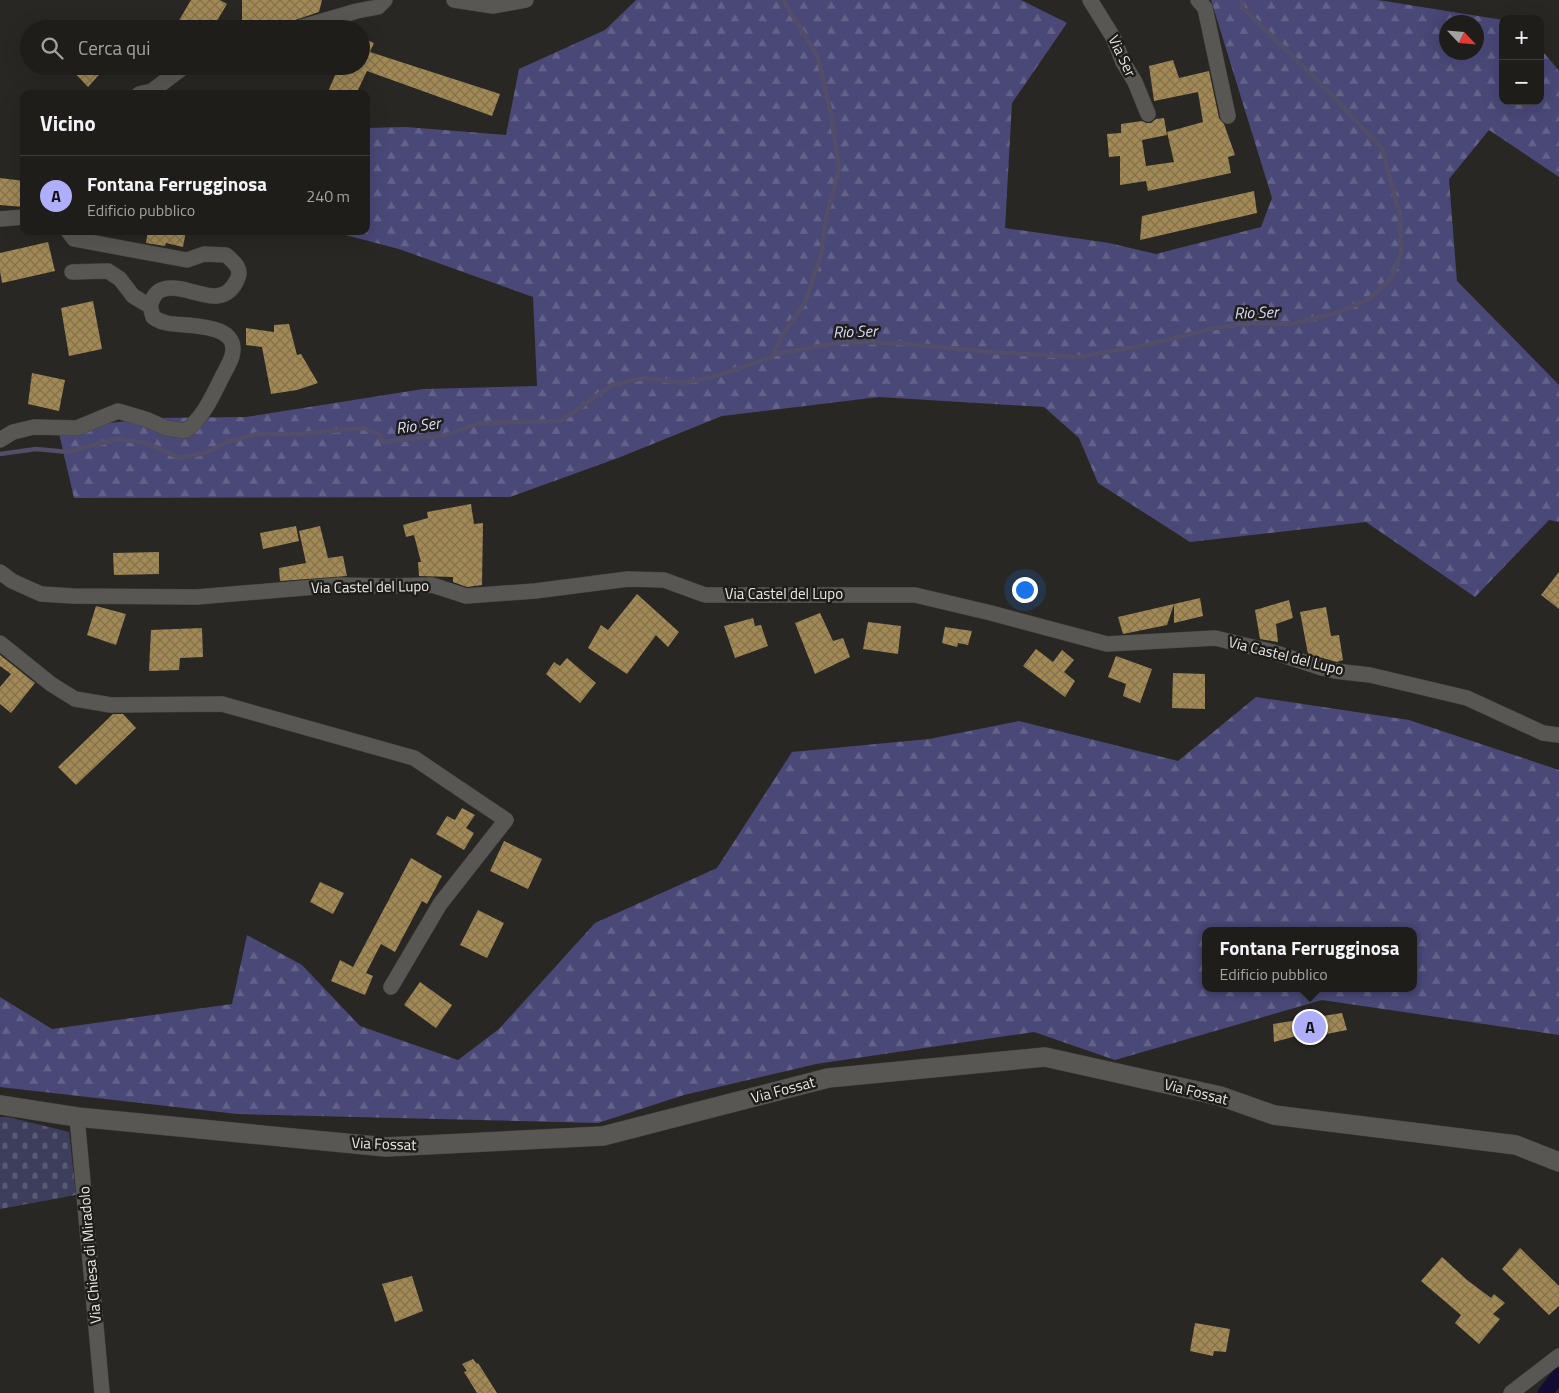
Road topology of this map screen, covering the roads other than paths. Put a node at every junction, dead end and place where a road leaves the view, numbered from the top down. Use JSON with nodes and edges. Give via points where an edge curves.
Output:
{"nodes":[{"id":1,"x":385,"y":0,"type":"edge"},
{"id":2,"x":454,"y":0,"type":"edge"},
{"id":3,"x":526,"y":0,"type":"edge"},
{"id":4,"x":1090,"y":0,"type":"edge"},
{"id":5,"x":1198,"y":0,"type":"edge"},
{"id":6,"x":325,"y":20,"type":"edge"},
{"id":7,"x":173,"y":75,"type":"edge"},
{"id":8,"x":153,"y":90,"type":"edge"},
{"id":9,"x":1148,"y":114,"type":"dead end"},
{"id":10,"x":1228,"y":116,"type":"dead end"},
{"id":11,"x":20,"y":218,"type":"edge"},
{"id":12,"x":0,"y":219,"type":"edge"},
{"id":13,"x":71,"y":235,"type":"edge"},
{"id":14,"x":72,"y":272,"type":"dead end"},
{"id":15,"x":150,"y":306,"type":"junction"},
{"id":16,"x":0,"y":440,"type":"edge"},
{"id":17,"x":0,"y":572,"type":"edge"},
{"id":18,"x":0,"y":643,"type":"edge"},
{"id":19,"x":1559,"y":735,"type":"edge"},
{"id":20,"x":391,"y":987,"type":"dead end"},
{"id":21,"x":0,"y":1105,"type":"edge"},
{"id":22,"x":77,"y":1117,"type":"junction"},
{"id":23,"x":1559,"y":1162,"type":"edge"},
{"id":24,"x":1559,"y":1356,"type":"edge"},
{"id":25,"x":102,"y":1393,"type":"edge"},
{"id":26,"x":1511,"y":1393,"type":"edge"}],
"edges":[{"from":1,"to":6,"type":"street","via":[[378,7]]},
{"from":2,"to":3,"type":"street","via":[[493,6]]},
{"from":4,"to":9,"type":"street","name":"Via Ser","via":[[1113,37]]},
{"from":5,"to":10,"type":"street","via":[[1205,8]]},
{"from":7,"to":8,"type":"street"},
{"from":11,"to":12,"type":"street"},
{"from":13,"to":15,"type":"street","via":[[74,239],[187,260],[204,254],[226,255],[237,265],[240,276],[234,288],[217,297],[164,289],[154,295]]},
{"from":14,"to":15,"type":"street","via":[[108,271],[120,279],[133,296]]},
{"from":15,"to":16,"type":"street","via":[[153,317],[164,323],[216,329],[227,335],[233,347],[232,357],[194,425],[185,431],[166,428],[118,412],[77,428],[34,427],[13,432]]},
{"from":17,"to":19,"type":"street","name":"Via Castel del Lupo","via":[[41,594],[72,596],[197,597],[338,585],[432,585],[466,596],[628,579],[664,580],[705,595],[915,595],[1107,644],[1214,638],[1322,668],[1370,674],[1467,698],[1543,733]]},
{"from":18,"to":20,"type":"street","via":[[75,699],[111,705],[222,704],[414,758],[506,820],[440,904]]},
{"from":21,"to":22,"type":"street","name":"Via Fossat"},
{"from":22,"to":23,"type":"street","name":"Via Fossat","via":[[386,1147],[603,1136],[828,1078],[1045,1057],[1220,1096],[1274,1116],[1516,1145]]},
{"from":22,"to":25,"type":"street","name":"Via Chiesa di Miradolo"},
{"from":24,"to":26,"type":"street"}]}
